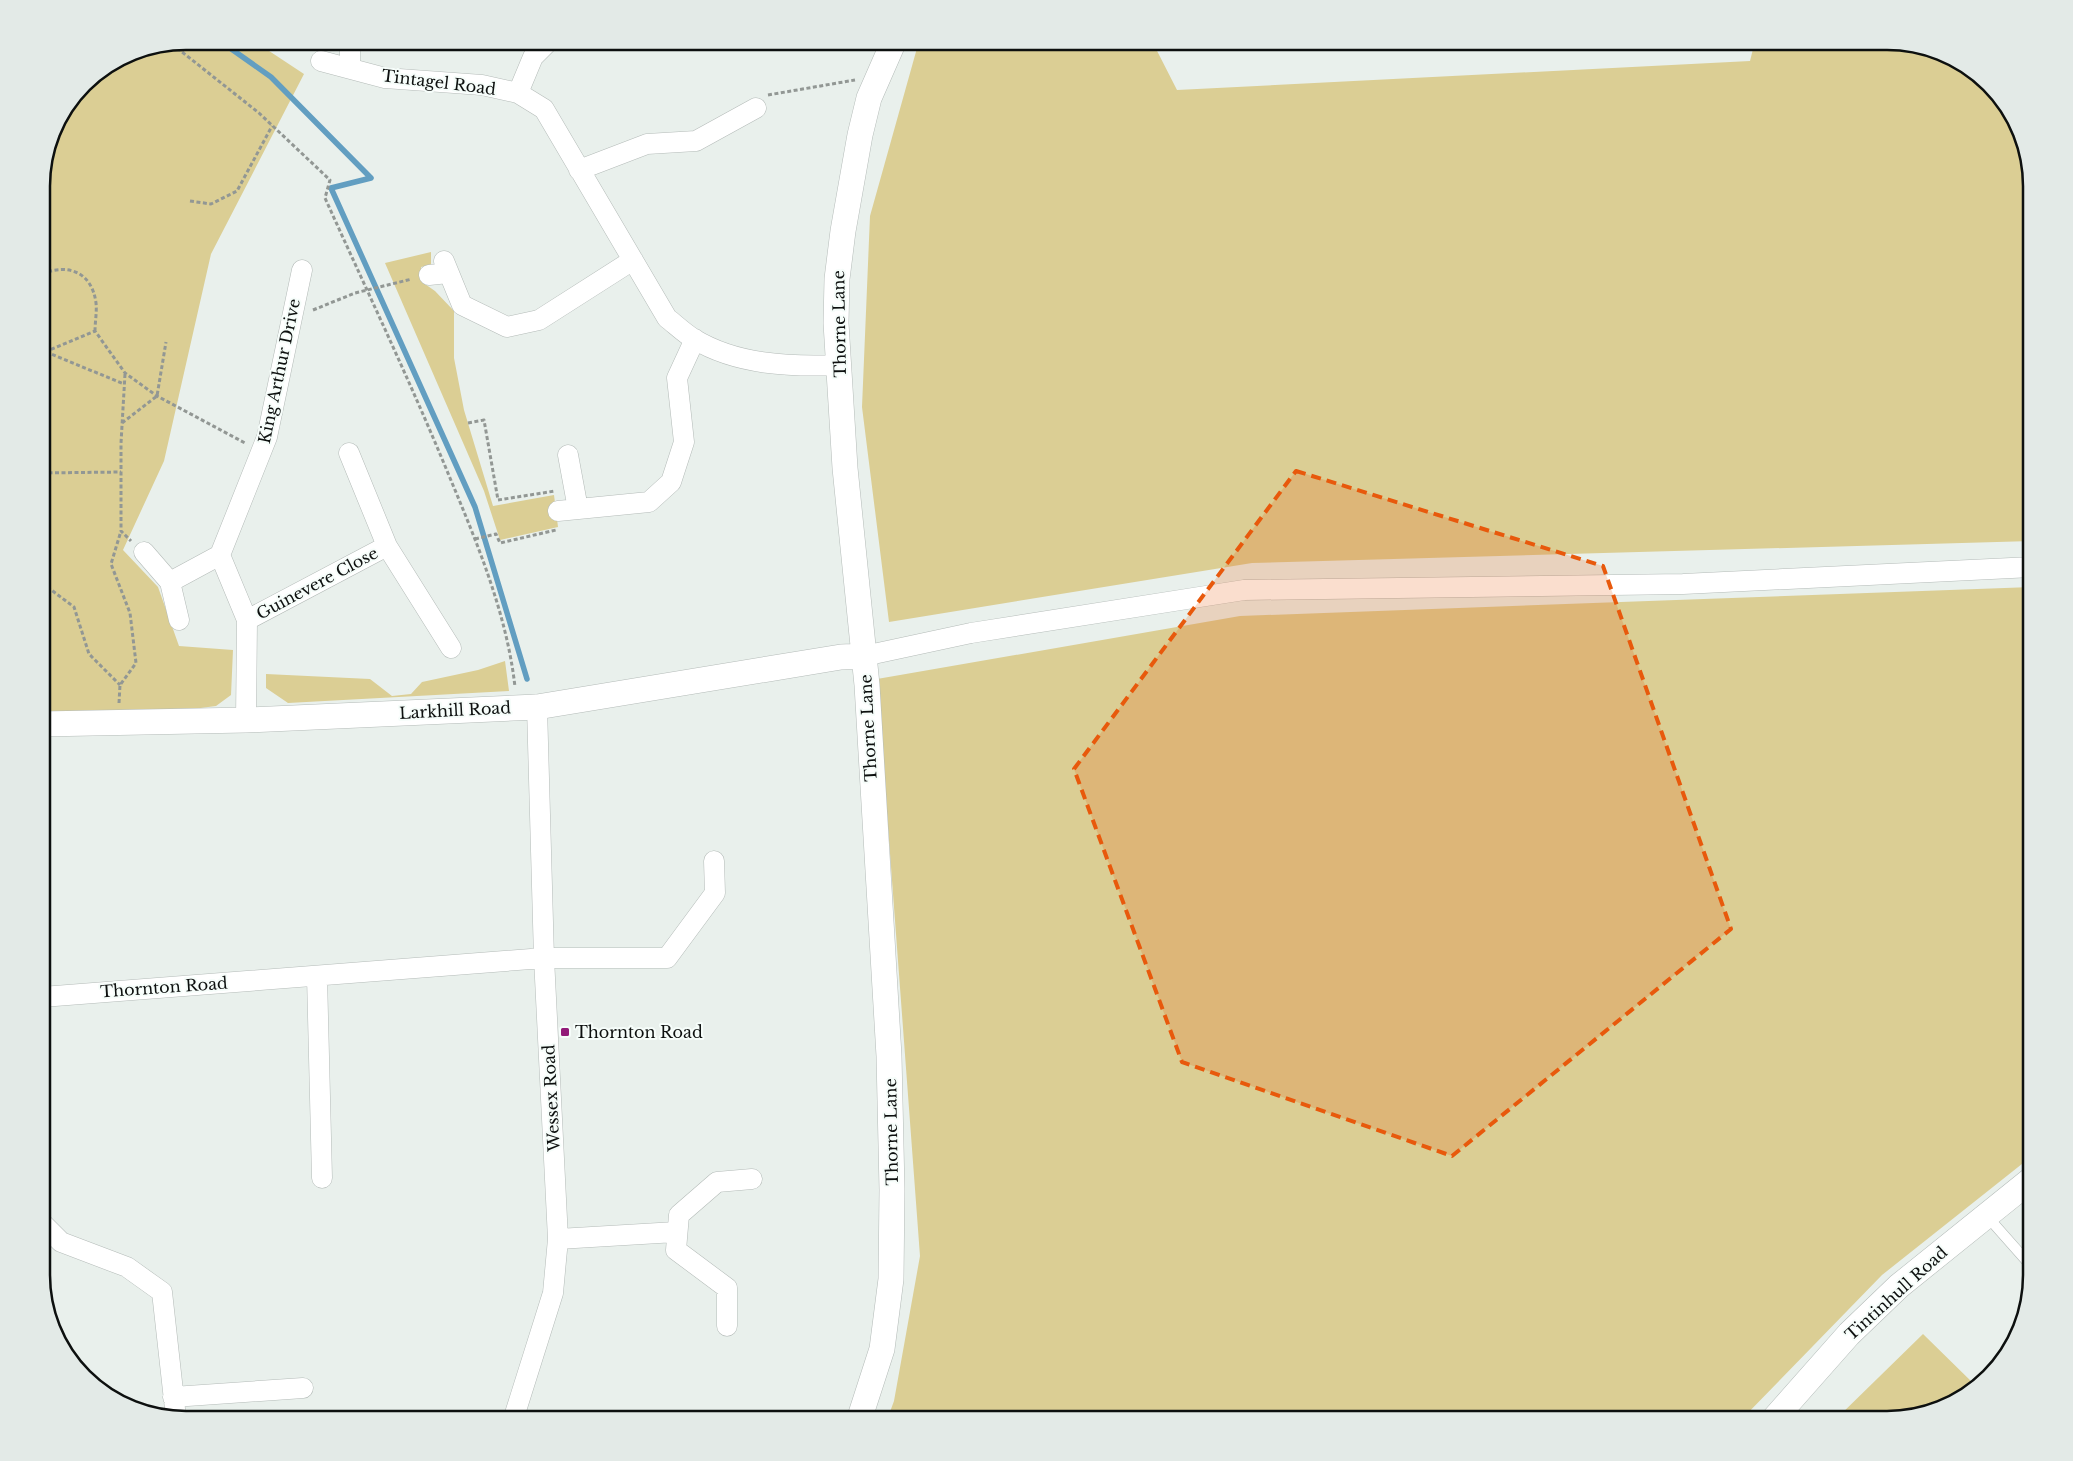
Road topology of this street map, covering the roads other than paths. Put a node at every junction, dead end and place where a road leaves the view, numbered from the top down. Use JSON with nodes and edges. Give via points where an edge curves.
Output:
{"nodes":[{"id":1,"x":350,"y":50,"type":"edge"},
{"id":2,"x":540,"y":50,"type":"edge"},
{"id":3,"x":890,"y":50,"type":"edge"},
{"id":4,"x":321,"y":61,"type":"dead end"},
{"id":5,"x":350,"y":67,"type":"junction"},
{"id":6,"x":518,"y":94,"type":"junction"},
{"id":7,"x":756,"y":108,"type":"road end"},
{"id":8,"x":579,"y":170,"type":"junction"},
{"id":9,"x":633,"y":260,"type":"junction"},
{"id":10,"x":441,"y":269,"type":"road end"},
{"id":11,"x":302,"y":270,"type":"dead end"},
{"id":12,"x":695,"y":339,"type":"junction"},
{"id":13,"x":839,"y":365,"type":"junction"},
{"id":14,"x":349,"y":452,"type":"dead end"},
{"id":15,"x":568,"y":456,"type":"dead end"},
{"id":16,"x":387,"y":546,"type":"junction"},
{"id":17,"x":144,"y":552,"type":"road end"},
{"id":18,"x":220,"y":554,"type":"junction"},
{"id":19,"x":2023,"y":567,"type":"edge"},
{"id":20,"x":170,"y":582,"type":"junction"},
{"id":21,"x":179,"y":620,"type":"dead end"},
{"id":22,"x":247,"y":620,"type":"junction"},
{"id":23,"x":451,"y":648,"type":"dead end"},
{"id":24,"x":864,"y":656,"type":"junction"},
{"id":25,"x":527,"y":707,"type":"junction"},
{"id":26,"x":246,"y":720,"type":"junction"},
{"id":27,"x":50,"y":724,"type":"edge"},
{"id":28,"x":714,"y":860,"type":"dead end"},
{"id":29,"x":544,"y":958,"type":"junction"},
{"id":30,"x":317,"y":976,"type":"junction"},
{"id":31,"x":50,"y":996,"type":"edge"},
{"id":32,"x":322,"y":1178,"type":"dead end"},
{"id":33,"x":752,"y":1179,"type":"dead end"},
{"id":34,"x":2023,"y":1186,"type":"edge"},
{"id":35,"x":1985,"y":1215,"type":"junction"},
{"id":36,"x":676,"y":1232,"type":"junction"},
{"id":37,"x":50,"y":1233,"type":"edge"},
{"id":38,"x":558,"y":1239,"type":"junction"},
{"id":39,"x":2023,"y":1257,"type":"edge"},
{"id":40,"x":727,"y":1326,"type":"dead end"},
{"id":41,"x":304,"y":1388,"type":"dead end"},
{"id":42,"x":174,"y":1397,"type":"junction"},
{"id":43,"x":175,"y":1410,"type":"edge"},
{"id":44,"x":517,"y":1411,"type":"edge"},
{"id":45,"x":862,"y":1411,"type":"edge"},
{"id":46,"x":1781,"y":1411,"type":"edge"}],
"edges":[{"from":1,"to":5,"type":"street"},
{"from":2,"to":6,"type":"street","via":[[533,57]]},
{"from":3,"to":13,"type":"street","name":"Thorne Lane","via":[[869,98],[842,231],[837,279]]},
{"from":4,"to":5,"type":"street","name":"Tintagel Road"},
{"from":5,"to":6,"type":"street","name":"Tintagel Road","via":[[385,78],[482,85]]},
{"from":6,"to":8,"type":"street","name":"Tintagel Road","via":[[544,110]]},
{"from":7,"to":8,"type":"street","via":[[696,140],[647,144]]},
{"from":8,"to":9,"type":"street","name":"Tintagel Road"},
{"from":9,"to":10,"type":"street","via":[[539,320],[507,327],[462,305]]},
{"from":9,"to":12,"type":"street","name":"Tintagel Road","via":[[667,318]]},
{"from":11,"to":18,"type":"street","name":"King Arthur Drive","via":[[267,437]]},
{"from":12,"to":13,"type":"street","name":"Tintagel Road","via":[[736,358],[800,367]]},
{"from":12,"to":15,"type":"street","via":[[677,378],[684,442],[671,482],[649,502],[568,510]]},
{"from":13,"to":24,"type":"street","name":"Thorne Lane","via":[[845,468]]},
{"from":14,"to":16,"type":"street","name":"Guinevere Close"},
{"from":16,"to":22,"type":"street","name":"Guinevere Close"},
{"from":16,"to":23,"type":"street","name":"Guinevere Close"},
{"from":17,"to":20,"type":"street"},
{"from":18,"to":20,"type":"street"},
{"from":18,"to":22,"type":"street"},
{"from":19,"to":24,"type":"street","via":[[1683,584],[1244,590],[971,633]]},
{"from":20,"to":21,"type":"street"},
{"from":22,"to":26,"type":"street"},
{"from":24,"to":25,"type":"street","name":"Larkhill Road"},
{"from":24,"to":45,"type":"street","name":"Thorne Lane","via":[[889,1056],[892,1190],[891,1279],[882,1349]]},
{"from":25,"to":26,"type":"street","name":"Larkhill Road"},
{"from":25,"to":29,"type":"street","name":"Wessex Road"},
{"from":26,"to":27,"type":"street","name":"Larkhill Road"},
{"from":28,"to":29,"type":"street","via":[[715,893],[667,958]]},
{"from":29,"to":30,"type":"street","name":"Thornton Road"},
{"from":29,"to":38,"type":"street","name":"Wessex Road"},
{"from":30,"to":31,"type":"street","name":"Thornton Road"},
{"from":30,"to":32,"type":"street"},
{"from":33,"to":36,"type":"street","via":[[717,1182],[678,1215]]},
{"from":34,"to":35,"type":"street","name":"Tintinhull Road"},
{"from":35,"to":39,"type":"lane"},
{"from":35,"to":46,"type":"street","name":"Tintinhull Road","via":[[1899,1286],[1856,1327]]},
{"from":36,"to":38,"type":"street"},
{"from":36,"to":40,"type":"street","via":[[676,1250],[727,1288]]},
{"from":37,"to":42,"type":"street","via":[[61,1242],[127,1267],[162,1292]]},
{"from":38,"to":44,"type":"street","name":"Wessex Road","via":[[553,1294]]},
{"from":41,"to":42,"type":"street"},
{"from":42,"to":43,"type":"street"}]}
